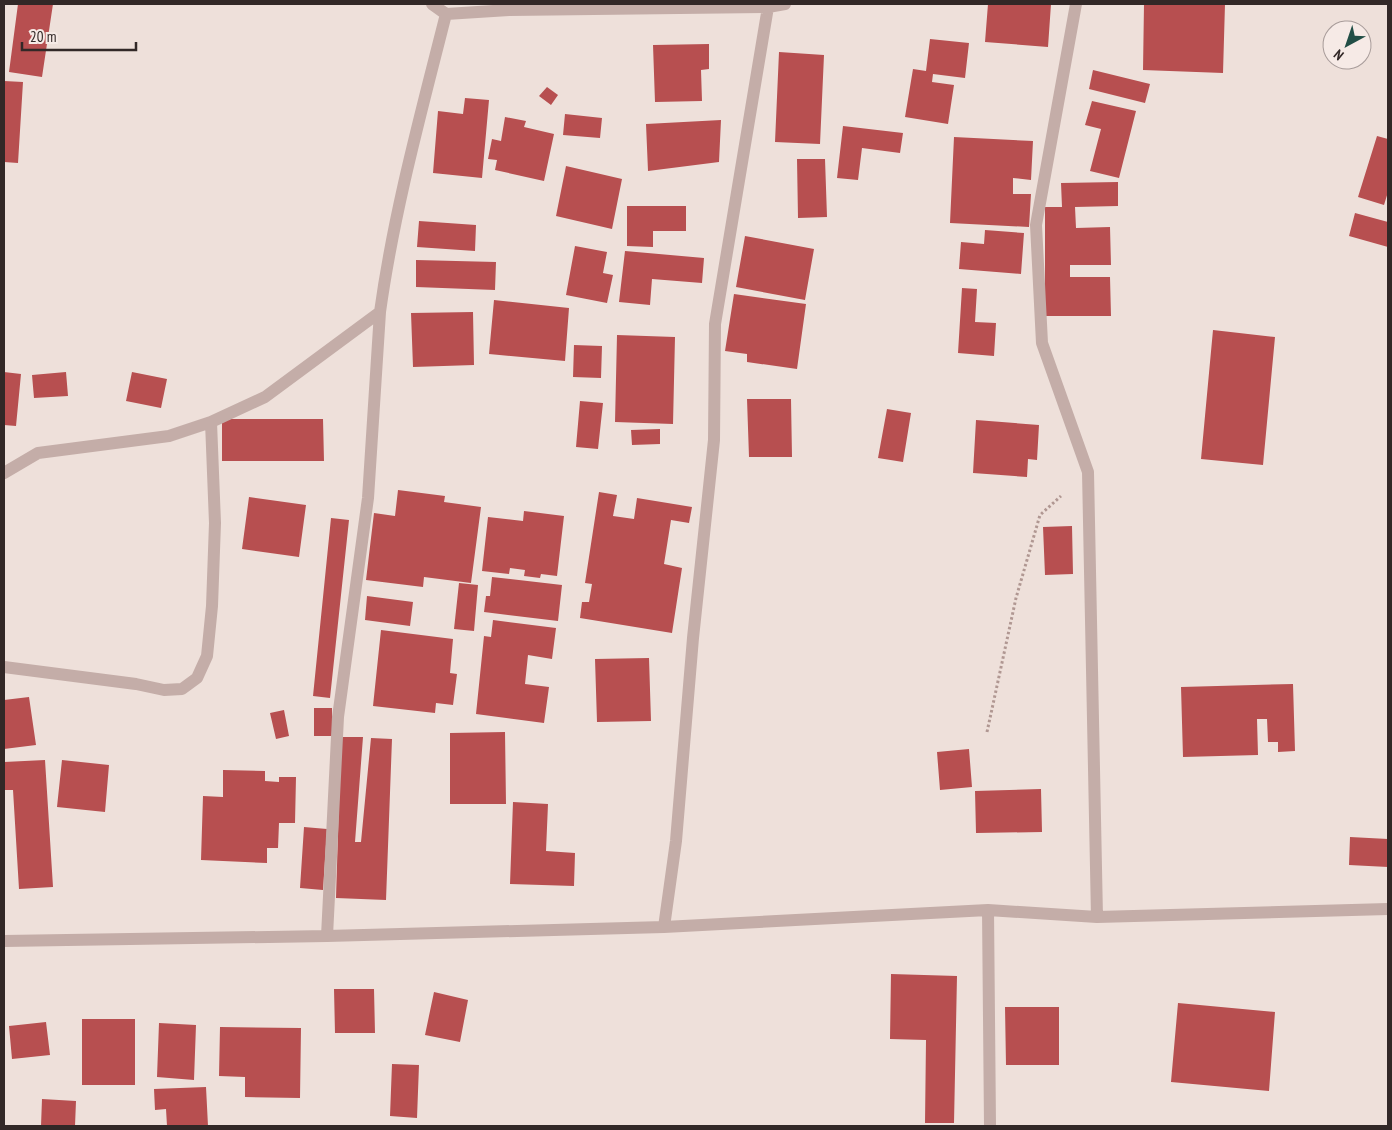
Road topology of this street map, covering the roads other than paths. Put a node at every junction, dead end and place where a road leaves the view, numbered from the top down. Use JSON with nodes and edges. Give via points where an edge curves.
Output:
{"nodes":[{"id":1,"x":432,"y":4,"type":"edge"},
{"id":2,"x":785,"y":4,"type":"edge"},
{"id":3,"x":1076,"y":4,"type":"edge"},
{"id":4,"x":768,"y":7,"type":"junction"},
{"id":5,"x":446,"y":14,"type":"junction"},
{"id":6,"x":380,"y":312,"type":"junction"},
{"id":7,"x":211,"y":422,"type":"junction"},
{"id":8,"x":4,"y":473,"type":"edge"},
{"id":9,"x":4,"y":667,"type":"edge"},
{"id":10,"x":1388,"y":909,"type":"edge"},
{"id":11,"x":988,"y":910,"type":"junction"},
{"id":12,"x":1097,"y":917,"type":"junction"},
{"id":13,"x":664,"y":927,"type":"junction"},
{"id":14,"x":327,"y":936,"type":"junction"},
{"id":15,"x":4,"y":941,"type":"edge"},
{"id":16,"x":990,"y":1126,"type":"edge"}],
"edges":[{"from":1,"to":5,"type":"street"},
{"from":2,"to":4,"type":"street"},
{"from":3,"to":12,"type":"street","via":[[1036,225],[1042,343],[1088,472]]},
{"from":4,"to":5,"type":"street","via":[[509,10]]},
{"from":4,"to":13,"type":"street","via":[[715,324],[714,440],[676,841]]},
{"from":5,"to":6,"type":"street","via":[[403,183]]},
{"from":6,"to":7,"type":"street","via":[[265,397]]},
{"from":6,"to":14,"type":"street","via":[[368,498],[338,717]]},
{"from":7,"to":8,"type":"street","via":[[169,436],[38,453]]},
{"from":7,"to":9,"type":"street","via":[[215,523],[212,606],[207,656],[197,678],[182,689],[164,690]]},
{"from":10,"to":12,"type":"street"},
{"from":11,"to":12,"type":"street"},
{"from":11,"to":13,"type":"street"},
{"from":11,"to":16,"type":"street"},
{"from":13,"to":14,"type":"street"},
{"from":14,"to":15,"type":"street"}]}
